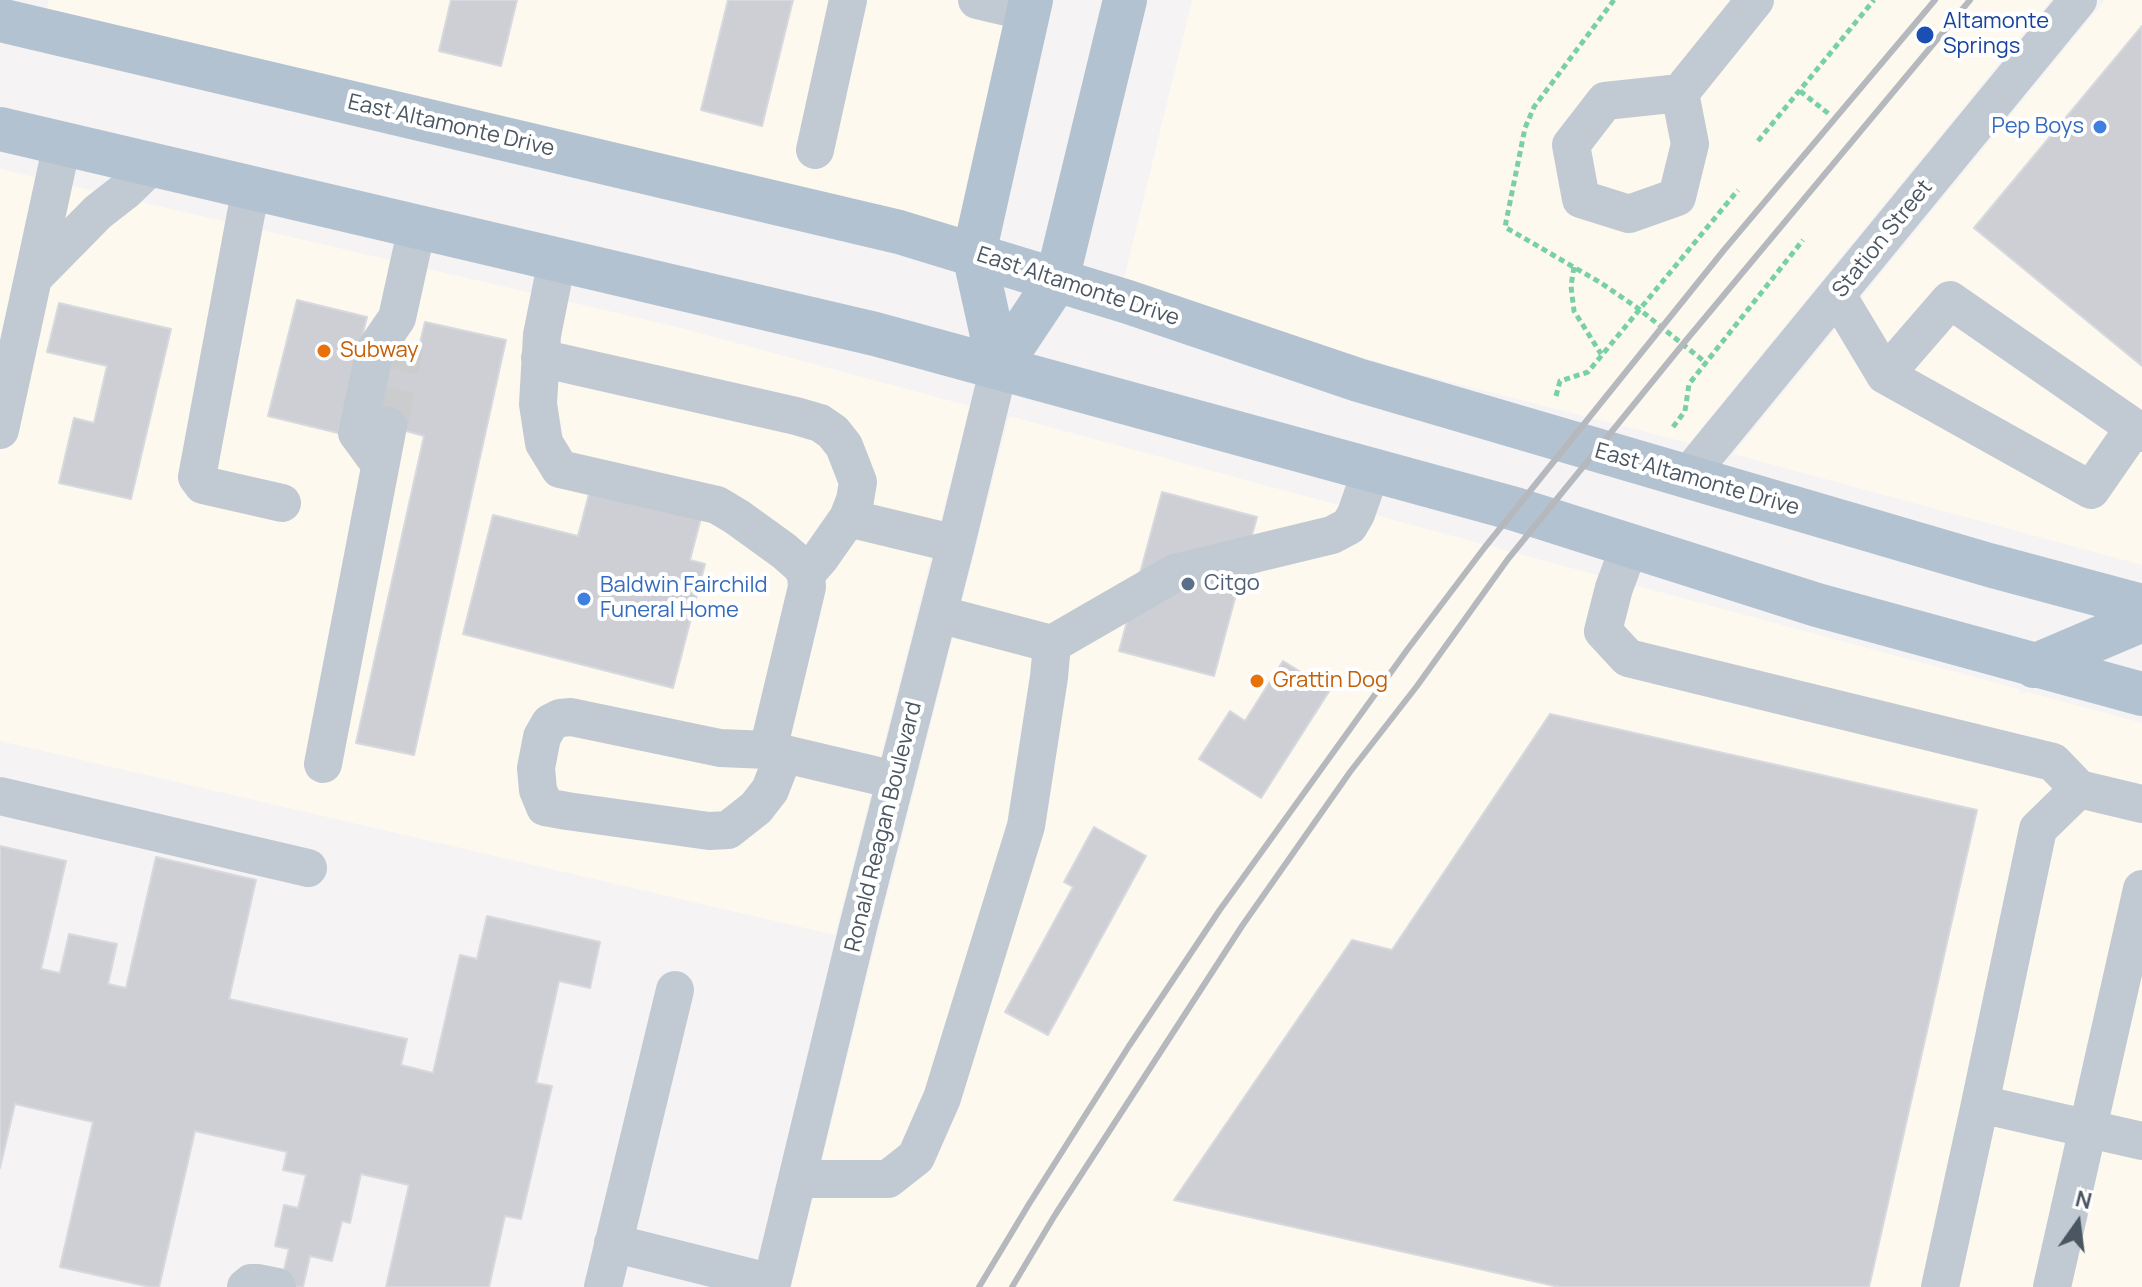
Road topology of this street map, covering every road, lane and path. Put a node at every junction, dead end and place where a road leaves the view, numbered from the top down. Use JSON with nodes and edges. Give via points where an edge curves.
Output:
{"nodes":[{"id":1,"x":848,"y":0,"type":"edge"},
{"id":2,"x":977,"y":0,"type":"edge"},
{"id":3,"x":1125,"y":0,"type":"edge"},
{"id":4,"x":1755,"y":0,"type":"edge"},
{"id":5,"x":1874,"y":0,"type":"edge"},
{"id":6,"x":2078,"y":0,"type":"edge"},
{"id":7,"x":1030,"y":6,"type":"edge"},
{"id":8,"x":12,"y":25,"type":"edge"},
{"id":9,"x":1800,"y":91,"type":"junction"},
{"id":10,"x":1680,"y":93,"type":"dead end"},
{"id":11,"x":1829,"y":114,"type":"dead end"},
{"id":12,"x":0,"y":129,"type":"edge"},
{"id":13,"x":1758,"y":141,"type":"dead end"},
{"id":14,"x":62,"y":144,"type":"junction"},
{"id":15,"x":815,"y":150,"type":"dead end"},
{"id":16,"x":153,"y":164,"type":"junction"},
{"id":17,"x":251,"y":187,"type":"junction"},
{"id":18,"x":1738,"y":190,"type":"dead end"},
{"id":19,"x":417,"y":227,"type":"junction"},
{"id":20,"x":1803,"y":240,"type":"dead end"},
{"id":21,"x":974,"y":254,"type":"junction"},
{"id":22,"x":557,"y":260,"type":"junction"},
{"id":23,"x":1574,"y":267,"type":"dead end"},
{"id":24,"x":33,"y":278,"type":"junction"},
{"id":25,"x":1057,"y":280,"type":"junction"},
{"id":26,"x":1837,"y":295,"type":"junction"},
{"id":27,"x":1601,"y":354,"type":"junction"},
{"id":28,"x":540,"y":358,"type":"junction"},
{"id":29,"x":999,"y":367,"type":"junction"},
{"id":30,"x":1885,"y":375,"type":"junction"},
{"id":31,"x":1555,"y":397,"type":"dead end"},
{"id":32,"x":1672,"y":429,"type":"dead end"},
{"id":33,"x":0,"y":430,"type":"edge"},
{"id":34,"x":2138,"y":430,"type":"edge"},
{"id":35,"x":1371,"y":471,"type":"junction"},
{"id":36,"x":1687,"y":477,"type":"junction"},
{"id":37,"x":282,"y":503,"type":"dead end"},
{"id":38,"x":848,"y":518,"type":"junction"},
{"id":39,"x":956,"y":544,"type":"junction"},
{"id":40,"x":1630,"y":545,"type":"junction"},
{"id":41,"x":806,"y":574,"type":"junction"},
{"id":42,"x":2142,"y":606,"type":"edge"},
{"id":43,"x":938,"y":614,"type":"junction"},
{"id":44,"x":2142,"y":620,"type":"edge"},
{"id":45,"x":1052,"y":644,"type":"junction"},
{"id":46,"x":2034,"y":666,"type":"junction"},
{"id":47,"x":2142,"y":694,"type":"edge"},
{"id":48,"x":776,"y":752,"type":"junction"},
{"id":49,"x":323,"y":764,"type":"dead end"},
{"id":50,"x":895,"y":780,"type":"junction"},
{"id":51,"x":2079,"y":789,"type":"junction"},
{"id":52,"x":0,"y":796,"type":"edge"},
{"id":53,"x":2142,"y":804,"type":"edge"},
{"id":54,"x":308,"y":868,"type":"dead end"},
{"id":55,"x":2142,"y":889,"type":"edge"},
{"id":56,"x":675,"y":990,"type":"dead end"},
{"id":57,"x":1980,"y":1104,"type":"junction"},
{"id":58,"x":2089,"y":1129,"type":"junction"},
{"id":59,"x":2142,"y":1141,"type":"edge"},
{"id":60,"x":797,"y":1179,"type":"junction"},
{"id":61,"x":613,"y":1243,"type":"junction"},
{"id":62,"x":771,"y":1285,"type":"edge"},
{"id":63,"x":246,"y":1287,"type":"edge"},
{"id":64,"x":277,"y":1287,"type":"edge"},
{"id":65,"x":603,"y":1287,"type":"edge"},
{"id":66,"x":1940,"y":1287,"type":"edge"},
{"id":67,"x":2052,"y":1287,"type":"edge"}],
"edges":[{"from":1,"to":15,"type":"street"},
{"from":2,"to":7,"type":"street"},
{"from":3,"to":25,"type":"main road","name":"Ronald Reagan Boulevard"},
{"from":4,"to":10,"type":"street"},
{"from":5,"to":9,"type":"path"},
{"from":6,"to":26,"type":"street","name":"Station Street"},
{"from":7,"to":21,"type":"main road","name":"Ronald Reagan Boulevard"},
{"from":8,"to":21,"type":"main road","name":"East Altamonte Drive","via":[[787,204]]},
{"from":9,"to":11,"type":"path"},
{"from":9,"to":13,"type":"path"},
{"from":12,"to":14,"type":"main road"},
{"from":14,"to":16,"type":"main road"},
{"from":14,"to":24,"type":"street"},
{"from":16,"to":17,"type":"main road"},
{"from":16,"to":24,"type":"street"},
{"from":17,"to":19,"type":"main road"},
{"from":17,"to":37,"type":"street","via":[[197,477],[203,485]]},
{"from":18,"to":27,"type":"path"},
{"from":19,"to":22,"type":"main road"},
{"from":19,"to":49,"type":"street","via":[[400,333],[375,350],[357,433],[384,444]]},
{"from":20,"to":32,"type":"path","via":[[1689,384],[1685,411]]},
{"from":21,"to":25,"type":"main road","name":"East Altamonte Drive"},
{"from":21,"to":29,"type":"main road","name":"Ronald Reagan Boulevard"},
{"from":22,"to":28,"type":"street"},
{"from":22,"to":29,"type":"main road"},
{"from":23,"to":27,"type":"path","via":[[1574,311]]},
{"from":24,"to":33,"type":"street"},
{"from":25,"to":29,"type":"main road","name":"Ronald Reagan Boulevard"},
{"from":25,"to":36,"type":"main road","name":"East Altamonte Drive","via":[[1358,380]]},
{"from":26,"to":30,"type":"street"},
{"from":26,"to":36,"type":"street","name":"Station Street"},
{"from":27,"to":31,"type":"path","via":[[1588,372],[1560,381]]},
{"from":28,"to":38,"type":"street","via":[[820,423],[844,446],[858,482]]},
{"from":28,"to":41,"type":"street","via":[[538,404],[544,443],[560,469],[717,505],[784,551]]},
{"from":29,"to":35,"type":"main road"},
{"from":29,"to":39,"type":"street","name":"Ronald Reagan Boulevard"},
{"from":30,"to":34,"type":"street","via":[[2091,490]]},
{"from":30,"to":34,"type":"street","via":[[1950,300]]},
{"from":35,"to":40,"type":"main road"},
{"from":35,"to":45,"type":"street","via":[[1349,526],[1332,535],[1175,573]]},
{"from":36,"to":42,"type":"main road","name":"East Altamonte Drive"},
{"from":38,"to":39,"type":"street"},
{"from":38,"to":41,"type":"street"},
{"from":39,"to":43,"type":"street","name":"Ronald Reagan Boulevard"},
{"from":40,"to":46,"type":"main road"},
{"from":40,"to":51,"type":"street","via":[[1603,631],[1628,658],[2053,762]]},
{"from":41,"to":48,"type":"street"},
{"from":43,"to":45,"type":"street"},
{"from":43,"to":50,"type":"street","name":"Ronald Reagan Boulevard"},
{"from":44,"to":46,"type":"main road"},
{"from":45,"to":60,"type":"street","via":[[1026,826],[942,1098],[916,1157],[888,1179]]},
{"from":46,"to":47,"type":"main road"},
{"from":48,"to":48,"type":"street","via":[[720,748],[560,718],[542,737],[538,790],[545,807],[728,830],[770,790]]},
{"from":48,"to":50,"type":"street"},
{"from":50,"to":60,"type":"street","name":"Ronald Reagan Boulevard"},
{"from":51,"to":53,"type":"street"},
{"from":51,"to":57,"type":"street","via":[[2038,829]]},
{"from":52,"to":54,"type":"street"},
{"from":55,"to":58,"type":"street"},
{"from":56,"to":61,"type":"street"},
{"from":57,"to":58,"type":"street"},
{"from":57,"to":66,"type":"street"},
{"from":58,"to":59,"type":"street"},
{"from":58,"to":67,"type":"street"},
{"from":60,"to":62,"type":"street","name":"Ronald Reagan Boulevard"},
{"from":61,"to":62,"type":"street"},
{"from":61,"to":65,"type":"street"},
{"from":63,"to":64,"type":"street"}]}
